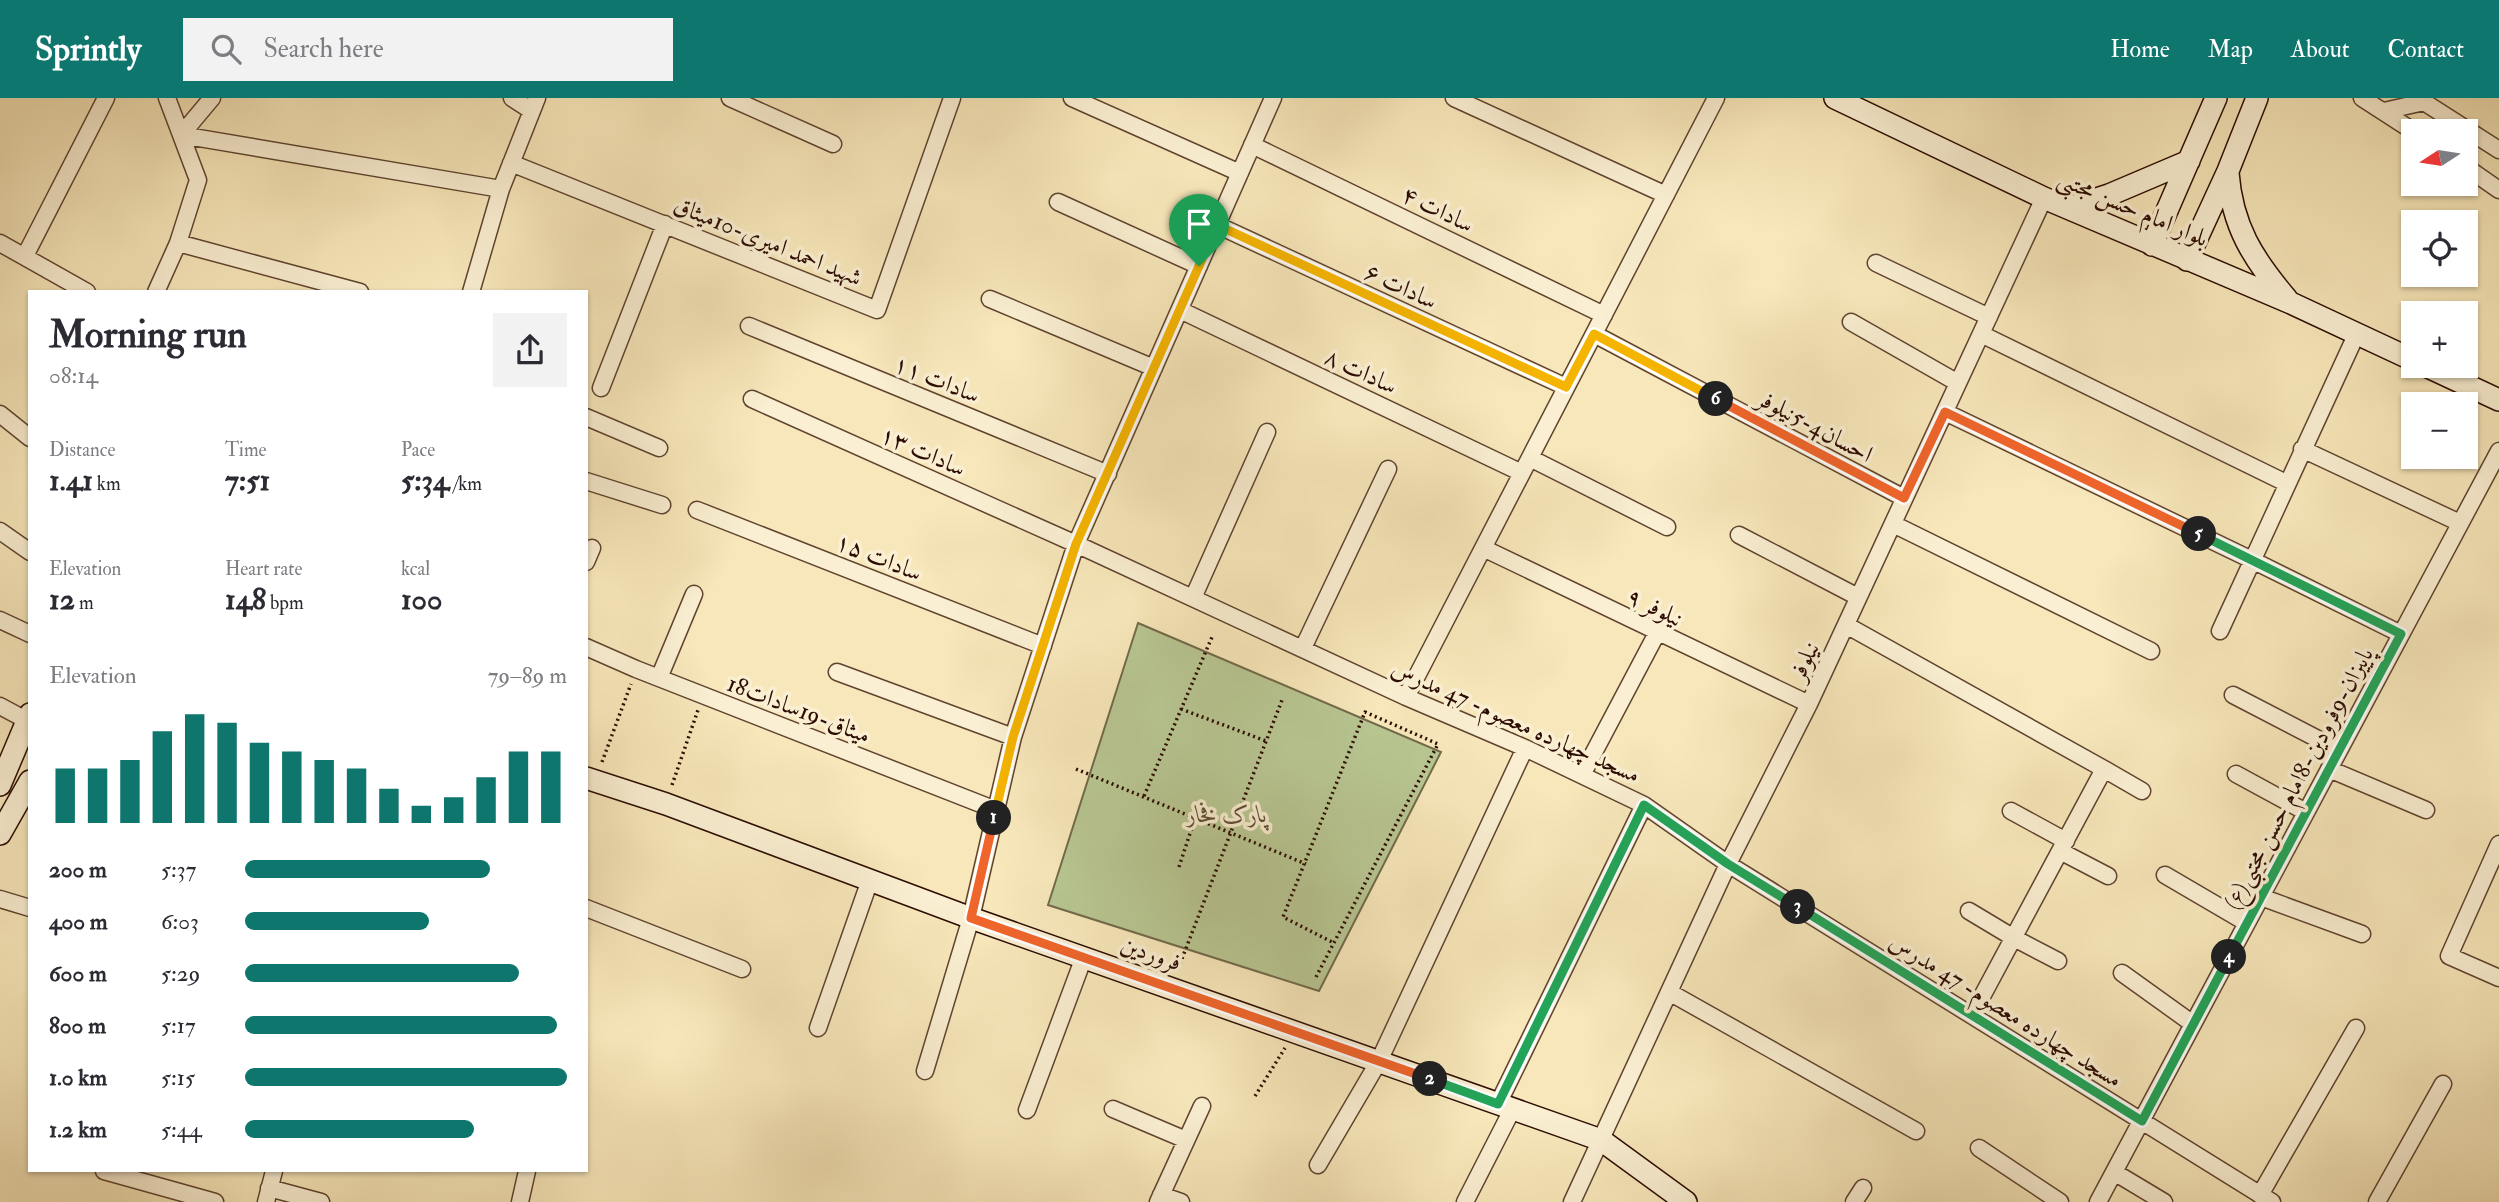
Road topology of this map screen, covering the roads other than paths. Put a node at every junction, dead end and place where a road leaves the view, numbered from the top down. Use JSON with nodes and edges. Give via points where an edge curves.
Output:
{"nodes":[{"id":1,"x":106,"y":98,"type":"edge"},
{"id":2,"x":167,"y":98,"type":"edge"},
{"id":3,"x":212,"y":98,"type":"edge"},
{"id":4,"x":512,"y":98,"type":"edge"},
{"id":5,"x":730,"y":98,"type":"edge"},
{"id":6,"x":952,"y":98,"type":"edge"},
{"id":7,"x":1072,"y":98,"type":"edge"},
{"id":8,"x":1273,"y":98,"type":"edge"},
{"id":9,"x":1454,"y":98,"type":"edge"},
{"id":10,"x":1716,"y":98,"type":"edge"},
{"id":11,"x":1835,"y":98,"type":"edge"},
{"id":12,"x":2216,"y":98,"type":"edge"},
{"id":13,"x":2257,"y":98,"type":"edge"},
{"id":14,"x":2362,"y":98,"type":"edge"},
{"id":15,"x":534,"y":105,"type":"edge"},
{"id":16,"x":2384,"y":111,"type":"junction"},
{"id":17,"x":2401,"y":123,"type":"edge"},
{"id":18,"x":181,"y":135,"type":"junction"},
{"id":19,"x":833,"y":144,"type":"dead end"},
{"id":20,"x":1252,"y":145,"type":"junction"},
{"id":21,"x":2499,"y":150,"type":"edge"},
{"id":22,"x":2189,"y":161,"type":"junction"},
{"id":23,"x":511,"y":163,"type":"junction"},
{"id":24,"x":2228,"y":171,"type":"junction"},
{"id":25,"x":1240,"y":173,"type":"junction"},
{"id":26,"x":2478,"y":175,"type":"edge"},
{"id":27,"x":500,"y":189,"type":"junction"},
{"id":28,"x":2499,"y":190,"type":"edge"},
{"id":29,"x":1666,"y":195,"type":"junction"},
{"id":30,"x":2045,"y":198,"type":"junction"},
{"id":31,"x":1058,"y":202,"type":"dead end"},
{"id":32,"x":2069,"y":208,"type":"junction"},
{"id":33,"x":665,"y":225,"type":"junction"},
{"id":34,"x":1217,"y":225,"type":"junction"},
{"id":35,"x":0,"y":243,"type":"edge"},
{"id":36,"x":178,"y":243,"type":"junction"},
{"id":37,"x":2152,"y":245,"type":"junction"},
{"id":38,"x":25,"y":256,"type":"junction"},
{"id":39,"x":2187,"y":260,"type":"junction"},
{"id":40,"x":1876,"y":263,"type":"dead end"},
{"id":41,"x":1199,"y":266,"type":"junction"},
{"id":42,"x":84,"y":290,"type":"edge"},
{"id":43,"x":157,"y":290,"type":"edge"},
{"id":44,"x":352,"y":290,"type":"edge"},
{"id":45,"x":472,"y":290,"type":"edge"},
{"id":46,"x":989,"y":299,"type":"dead end"},
{"id":47,"x":2291,"y":303,"type":"junction"},
{"id":48,"x":1180,"y":310,"type":"junction"},
{"id":49,"x":1604,"y":315,"type":"junction"},
{"id":50,"x":1989,"y":317,"type":"junction"},
{"id":51,"x":1851,"y":322,"type":"dead end"},
{"id":52,"x":749,"y":326,"type":"dead end"},
{"id":53,"x":2357,"y":333,"type":"junction"},
{"id":54,"x":1594,"y":334,"type":"junction"},
{"id":55,"x":1981,"y":334,"type":"junction"},
{"id":56,"x":2401,"y":354,"type":"edge"},
{"id":57,"x":1154,"y":368,"type":"junction"},
{"id":58,"x":2452,"y":378,"type":"edge"},
{"id":59,"x":1958,"y":383,"type":"junction"},
{"id":60,"x":1566,"y":387,"type":"junction"},
{"id":61,"x":601,"y":388,"type":"dead end"},
{"id":62,"x":751,"y":399,"type":"dead end"},
{"id":63,"x":2499,"y":400,"type":"edge"},
{"id":64,"x":1945,"y":412,"type":"junction"},
{"id":65,"x":0,"y":414,"type":"edge"},
{"id":66,"x":588,"y":418,"type":"edge"},
{"id":67,"x":1267,"y":432,"type":"dead end"},
{"id":68,"x":28,"y":436,"type":"edge"},
{"id":69,"x":659,"y":448,"type":"dead end"},
{"id":70,"x":2302,"y":449,"type":"junction"},
{"id":71,"x":2499,"y":451,"type":"edge"},
{"id":72,"x":1530,"y":458,"type":"junction"},
{"id":73,"x":1388,"y":469,"type":"dead end"},
{"id":74,"x":1522,"y":473,"type":"junction"},
{"id":75,"x":1108,"y":474,"type":"junction"},
{"id":76,"x":588,"y":482,"type":"edge"},
{"id":77,"x":2286,"y":483,"type":"junction"},
{"id":78,"x":1904,"y":498,"type":"junction"},
{"id":79,"x":662,"y":505,"type":"dead end"},
{"id":80,"x":697,"y":510,"type":"dead end"},
{"id":81,"x":2460,"y":523,"type":"junction"},
{"id":82,"x":1893,"y":524,"type":"junction"},
{"id":83,"x":1667,"y":527,"type":"dead end"},
{"id":84,"x":0,"y":531,"type":"edge"},
{"id":85,"x":1739,"y":535,"type":"dead end"},
{"id":86,"x":1076,"y":544,"type":"junction"},
{"id":87,"x":1483,"y":548,"type":"junction"},
{"id":88,"x":28,"y":551,"type":"edge"},
{"id":89,"x":2254,"y":561,"type":"junction"},
{"id":90,"x":694,"y":594,"type":"dead end"},
{"id":91,"x":1858,"y":597,"type":"junction"},
{"id":92,"x":1193,"y":598,"type":"junction"},
{"id":93,"x":0,"y":620,"type":"edge"},
{"id":94,"x":1846,"y":625,"type":"junction"},
{"id":95,"x":2220,"y":631,"type":"dead end"},
{"id":96,"x":1657,"y":633,"type":"junction"},
{"id":97,"x":28,"y":634,"type":"edge"},
{"id":98,"x":2401,"y":634,"type":"junction"},
{"id":99,"x":1043,"y":646,"type":"junction"},
{"id":100,"x":588,"y":648,"type":"edge"},
{"id":101,"x":1303,"y":648,"type":"junction"},
{"id":102,"x":2151,"y":651,"type":"dead end"},
{"id":103,"x":837,"y":672,"type":"dead end"},
{"id":104,"x":659,"y":678,"type":"junction"},
{"id":105,"x":2233,"y":695,"type":"dead end"},
{"id":106,"x":1406,"y":697,"type":"junction"},
{"id":107,"x":1809,"y":704,"type":"junction"},
{"id":108,"x":0,"y":706,"type":"edge"},
{"id":109,"x":28,"y":718,"type":"edge"},
{"id":110,"x":28,"y":720,"type":"edge"},
{"id":111,"x":1013,"y":737,"type":"junction"},
{"id":112,"x":1525,"y":748,"type":"junction"},
{"id":113,"x":2339,"y":750,"type":"junction"},
{"id":114,"x":2104,"y":769,"type":"junction"},
{"id":115,"x":2329,"y":769,"type":"junction"},
{"id":116,"x":2236,"y":774,"type":"dead end"},
{"id":117,"x":1582,"y":775,"type":"junction"},
{"id":118,"x":591,"y":779,"type":"edge"},
{"id":119,"x":0,"y":785,"type":"edge"},
{"id":120,"x":28,"y":785,"type":"edge"},
{"id":121,"x":2142,"y":791,"type":"dead end"},
{"id":122,"x":1644,"y":805,"type":"junction"},
{"id":123,"x":996,"y":810,"type":"junction"},
{"id":124,"x":2426,"y":810,"type":"dead end"},
{"id":125,"x":2011,"y":811,"type":"dead end"},
{"id":126,"x":2306,"y":812,"type":"junction"},
{"id":127,"x":0,"y":834,"type":"edge"},
{"id":128,"x":2499,"y":844,"type":"edge"},
{"id":129,"x":2063,"y":846,"type":"junction"},
{"id":130,"x":1728,"y":864,"type":"junction"},
{"id":131,"x":2165,"y":874,"type":"dead end"},
{"id":132,"x":2108,"y":876,"type":"dead end"},
{"id":133,"x":870,"y":880,"type":"junction"},
{"id":134,"x":2261,"y":897,"type":"junction"},
{"id":135,"x":0,"y":899,"type":"edge"},
{"id":136,"x":28,"y":907,"type":"edge"},
{"id":137,"x":588,"y":909,"type":"edge"},
{"id":138,"x":1969,"y":911,"type":"dead end"},
{"id":139,"x":971,"y":918,"type":"junction"},
{"id":140,"x":2247,"y":923,"type":"junction"},
{"id":141,"x":2362,"y":934,"type":"dead end"},
{"id":142,"x":2014,"y":938,"type":"junction"},
{"id":143,"x":1084,"y":957,"type":"junction"},
{"id":144,"x":2058,"y":961,"type":"dead end"},
{"id":145,"x":742,"y":969,"type":"dead end"},
{"id":146,"x":2122,"y":973,"type":"dead end"},
{"id":147,"x":2499,"y":978,"type":"edge"},
{"id":148,"x":1669,"y":992,"type":"junction"},
{"id":149,"x":1972,"y":1015,"type":"junction"},
{"id":150,"x":2193,"y":1024,"type":"junction"},
{"id":151,"x":818,"y":1028,"type":"dead end"},
{"id":152,"x":2356,"y":1028,"type":"dead end"},
{"id":153,"x":1379,"y":1061,"type":"junction"},
{"id":154,"x":925,"y":1071,"type":"dead end"},
{"id":155,"x":2443,"y":1084,"type":"dead end"},
{"id":156,"x":1202,"y":1106,"type":"dead end"},
{"id":157,"x":1506,"y":1106,"type":"junction"},
{"id":158,"x":1113,"y":1109,"type":"dead end"},
{"id":159,"x":1027,"y":1110,"type":"dead end"},
{"id":160,"x":2142,"y":1121,"type":"junction"},
{"id":161,"x":1916,"y":1131,"type":"dead end"},
{"id":162,"x":1186,"y":1140,"type":"junction"},
{"id":163,"x":1601,"y":1140,"type":"junction"},
{"id":164,"x":1979,"y":1148,"type":"dead end"},
{"id":165,"x":1318,"y":1165,"type":"dead end"},
{"id":166,"x":108,"y":1172,"type":"edge"},
{"id":167,"x":274,"y":1172,"type":"edge"},
{"id":168,"x":527,"y":1172,"type":"edge"},
{"id":169,"x":2114,"y":1172,"type":"junction"},
{"id":170,"x":1863,"y":1188,"type":"dead end"},
{"id":171,"x":268,"y":1195,"type":"edge"},
{"id":172,"x":1160,"y":1198,"type":"edge"},
{"id":173,"x":2266,"y":1198,"type":"edge"},
{"id":174,"x":215,"y":1202,"type":"edge"},
{"id":175,"x":321,"y":1202,"type":"edge"},
{"id":176,"x":520,"y":1202,"type":"edge"},
{"id":177,"x":1181,"y":1202,"type":"edge"},
{"id":178,"x":1465,"y":1202,"type":"edge"},
{"id":179,"x":1573,"y":1202,"type":"edge"},
{"id":180,"x":1686,"y":1202,"type":"edge"},
{"id":181,"x":1854,"y":1202,"type":"edge"},
{"id":182,"x":2060,"y":1202,"type":"edge"},
{"id":183,"x":2098,"y":1202,"type":"edge"},
{"id":184,"x":2164,"y":1202,"type":"edge"},
{"id":185,"x":2378,"y":1202,"type":"edge"}],
"edges":[{"from":1,"to":38,"type":"street"},
{"from":2,"to":18,"type":"street"},
{"from":3,"to":18,"type":"street"},
{"from":4,"to":15,"type":"street"},
{"from":5,"to":19,"type":"street"},
{"from":6,"to":33,"type":"street","name":"شهید احمد امیری-10میثاق","via":[[877,310]]},
{"from":7,"to":25,"type":"street"},
{"from":8,"to":20,"type":"street"},
{"from":9,"to":29,"type":"street"},
{"from":10,"to":29,"type":"street"},
{"from":11,"to":30,"type":"street","name":"بلوار امام حسن مجتبی"},
{"from":12,"to":22,"type":"street"},
{"from":13,"to":24,"type":"street"},
{"from":14,"to":16,"type":"street"},
{"from":15,"to":23,"type":"street"},
{"from":16,"to":17,"type":"street"},
{"from":16,"to":21,"type":"street","via":[[2424,102]]},
{"from":18,"to":27,"type":"street"},
{"from":18,"to":36,"type":"street","via":[[198,180]]},
{"from":20,"to":25,"type":"street"},
{"from":20,"to":49,"type":"street","name":"سادات ۴"},
{"from":22,"to":32,"type":"street"},
{"from":22,"to":37,"type":"street"},
{"from":23,"to":27,"type":"street"},
{"from":23,"to":33,"type":"street","name":"شهید احمد امیری-10میثاق"},
{"from":24,"to":39,"type":"street"},
{"from":24,"to":47,"type":"street","via":[[2231,204],[2246,241],[2263,271]]},
{"from":25,"to":34,"type":"street"},
{"from":26,"to":28,"type":"street"},
{"from":27,"to":45,"type":"street"},
{"from":29,"to":49,"type":"street"},
{"from":30,"to":32,"type":"street","name":"بلوار امام حسن مجتبی"},
{"from":30,"to":50,"type":"street","name":"نیلوفر"},
{"from":31,"to":41,"type":"street"},
{"from":32,"to":37,"type":"street","name":"بلوار امام حسن مجتبی"},
{"from":33,"to":61,"type":"street"},
{"from":34,"to":41,"type":"street"},
{"from":34,"to":60,"type":"street","name":"سادات ۶"},
{"from":35,"to":38,"type":"street"},
{"from":36,"to":43,"type":"street"},
{"from":36,"to":44,"type":"street"},
{"from":37,"to":39,"type":"street","name":"بلوار امام حسن مجتبی"},
{"from":38,"to":42,"type":"street"},
{"from":39,"to":47,"type":"street","name":"بلوار امام حسن مجتبی"},
{"from":40,"to":50,"type":"street"},
{"from":41,"to":48,"type":"street"},
{"from":46,"to":57,"type":"street"},
{"from":47,"to":53,"type":"street","name":"بلوار امام حسن مجتبی"},
{"from":48,"to":57,"type":"street"},
{"from":48,"to":74,"type":"street","name":"سادات ۸"},
{"from":49,"to":54,"type":"street"},
{"from":50,"to":55,"type":"street","name":"نیلوفر"},
{"from":51,"to":59,"type":"street"},
{"from":52,"to":75,"type":"street","name":"سادات ۱۱"},
{"from":53,"to":56,"type":"street","name":"بلوار امام حسن مجتبی"},
{"from":53,"to":70,"type":"street"},
{"from":54,"to":60,"type":"street"},
{"from":54,"to":78,"type":"street","name":"احسان4-5نیلوفر"},
{"from":55,"to":59,"type":"street","name":"نیلوفر"},
{"from":55,"to":77,"type":"street"},
{"from":57,"to":75,"type":"street"},
{"from":58,"to":63,"type":"street"},
{"from":59,"to":64,"type":"street","name":"نیلوفر"},
{"from":60,"to":72,"type":"street"},
{"from":62,"to":86,"type":"street","name":"سادات ۱۳"},
{"from":64,"to":78,"type":"street","name":"نیلوفر"},
{"from":64,"to":89,"type":"street"},
{"from":65,"to":68,"type":"street"},
{"from":66,"to":69,"type":"street"},
{"from":67,"to":92,"type":"street"},
{"from":70,"to":77,"type":"street"},
{"from":70,"to":81,"type":"street"},
{"from":71,"to":81,"type":"street","name":"پاییزان-9فرودین-8امام حسن مجتبی(ع)"},
{"from":72,"to":74,"type":"street"},
{"from":72,"to":83,"type":"street"},
{"from":73,"to":101,"type":"street"},
{"from":74,"to":87,"type":"street"},
{"from":75,"to":86,"type":"street"},
{"from":76,"to":79,"type":"street"},
{"from":77,"to":89,"type":"street"},
{"from":78,"to":82,"type":"street","name":"نیلوفر"},
{"from":80,"to":99,"type":"street","name":"سادات ۱۵"},
{"from":81,"to":98,"type":"street","name":"پاییزان-9فرودین-8امام حسن مجتبی(ع)"},
{"from":82,"to":91,"type":"street","name":"نیلوفر"},
{"from":82,"to":102,"type":"street"},
{"from":84,"to":88,"type":"street"},
{"from":85,"to":91,"type":"street"},
{"from":86,"to":92,"type":"street","name":"مسجد چهارده معصوم- 47 مدرس"},
{"from":86,"to":99,"type":"street"},
{"from":87,"to":96,"type":"street","name":"نیلوفر ۹"},
{"from":87,"to":106,"type":"street"},
{"from":89,"to":95,"type":"street"},
{"from":89,"to":98,"type":"street"},
{"from":90,"to":104,"type":"street"},
{"from":91,"to":94,"type":"street","name":"نیلوفر"},
{"from":92,"to":101,"type":"street","name":"مسجد چهارده معصوم- 47 مدرس"},
{"from":93,"to":97,"type":"street"},
{"from":94,"to":107,"type":"street","name":"نیلوفر"},
{"from":94,"to":114,"type":"street"},
{"from":96,"to":107,"type":"street","name":"نیلوفر ۹"},
{"from":96,"to":117,"type":"street"},
{"from":98,"to":113,"type":"street","name":"پاییزان-9فرودین-8امام حسن مجتبی(ع)"},
{"from":99,"to":111,"type":"street"},
{"from":100,"to":104,"type":"street","name":"18میثاق-19سادات"},
{"from":101,"to":106,"type":"street","name":"مسجد چهارده معصوم- 47 مدرس"},
{"from":103,"to":111,"type":"street"},
{"from":104,"to":123,"type":"street","name":"18میثاق-19سادات"},
{"from":105,"to":113,"type":"street"},
{"from":106,"to":112,"type":"street","name":"مسجد چهارده معصوم- 47 مدرس"},
{"from":107,"to":130,"type":"street","name":"نیلوفر"},
{"from":108,"to":109,"type":"street"},
{"from":110,"to":119,"type":"street"},
{"from":111,"to":123,"type":"street"},
{"from":112,"to":117,"type":"street","name":"مسجد چهارده معصوم- 47 مدرس"},
{"from":112,"to":153,"type":"street"},
{"from":113,"to":115,"type":"street","name":"پاییزان-9فرودین-8امام حسن مجتبی(ع)"},
{"from":114,"to":121,"type":"street"},
{"from":114,"to":129,"type":"street"},
{"from":115,"to":124,"type":"street"},
{"from":115,"to":126,"type":"street","name":"پاییزان-9فرودین-8امام حسن مجتبی(ع)"},
{"from":116,"to":126,"type":"street"},
{"from":117,"to":122,"type":"street","name":"مسجد چهارده معصوم- 47 مدرس"},
{"from":118,"to":133,"type":"street","name":"فروردین"},
{"from":120,"to":127,"type":"street"},
{"from":122,"to":130,"type":"street","name":"مسجد چهارده معصوم- 47 مدرس"},
{"from":122,"to":157,"type":"street"},
{"from":123,"to":139,"type":"street"},
{"from":125,"to":129,"type":"street"},
{"from":126,"to":134,"type":"street","name":"پاییزان-9فرودین-8امام حسن مجتبی(ع)"},
{"from":128,"to":147,"type":"street","via":[[2449,956]]},
{"from":129,"to":132,"type":"street"},
{"from":129,"to":142,"type":"street"},
{"from":130,"to":148,"type":"street","name":"نیلوفر"},
{"from":130,"to":149,"type":"street","name":"مسجد چهارده معصوم- 47 مدرس"},
{"from":131,"to":140,"type":"street"},
{"from":133,"to":139,"type":"street","name":"فروردین"},
{"from":133,"to":151,"type":"street"},
{"from":134,"to":140,"type":"street","name":"پاییزان-9فرودین-8امام حسن مجتبی(ع)"},
{"from":134,"to":141,"type":"street"},
{"from":135,"to":136,"type":"street"},
{"from":137,"to":145,"type":"street"},
{"from":138,"to":142,"type":"street"},
{"from":139,"to":143,"type":"street","name":"فروردین"},
{"from":139,"to":154,"type":"street"},
{"from":140,"to":150,"type":"street","name":"پاییزان-9فرودین-8امام حسن مجتبی(ع)"},
{"from":142,"to":144,"type":"street"},
{"from":142,"to":149,"type":"street"},
{"from":143,"to":153,"type":"street","name":"فروردین"},
{"from":143,"to":159,"type":"street"},
{"from":146,"to":150,"type":"street"},
{"from":148,"to":161,"type":"street"},
{"from":148,"to":163,"type":"street","name":"نیلوفر"},
{"from":149,"to":160,"type":"street","name":"مسجد چهارده معصوم- 47 مدرس"},
{"from":150,"to":160,"type":"street","name":"پاییزان-9فرودین-8امام حسن مجتبی(ع)"},
{"from":152,"to":173,"type":"street"},
{"from":153,"to":157,"type":"street","name":"فروردین"},
{"from":153,"to":165,"type":"street"},
{"from":155,"to":185,"type":"street"},
{"from":156,"to":162,"type":"street"},
{"from":157,"to":163,"type":"street","name":"فروردین"},
{"from":157,"to":178,"type":"street"},
{"from":158,"to":162,"type":"street"},
{"from":160,"to":169,"type":"street","name":"پاییزان-9فرودین-8امام حسن مجتبی(ع)"},
{"from":160,"to":173,"type":"street","name":"مسجد چهارده معصوم- 47 مدرس"},
{"from":162,"to":172,"type":"street"},
{"from":163,"to":179,"type":"street","name":"نیلوفر"},
{"from":163,"to":180,"type":"street","name":"فروردین"},
{"from":164,"to":182,"type":"street"},
{"from":166,"to":174,"type":"street"},
{"from":167,"to":171,"type":"street"},
{"from":168,"to":176,"type":"street"},
{"from":169,"to":183,"type":"street","name":"پاییزان-9فرودین-8امام حسن مجتبی(ع)"},
{"from":169,"to":184,"type":"street"},
{"from":170,"to":181,"type":"street"},
{"from":171,"to":175,"type":"street"},
{"from":172,"to":177,"type":"street"}]}
